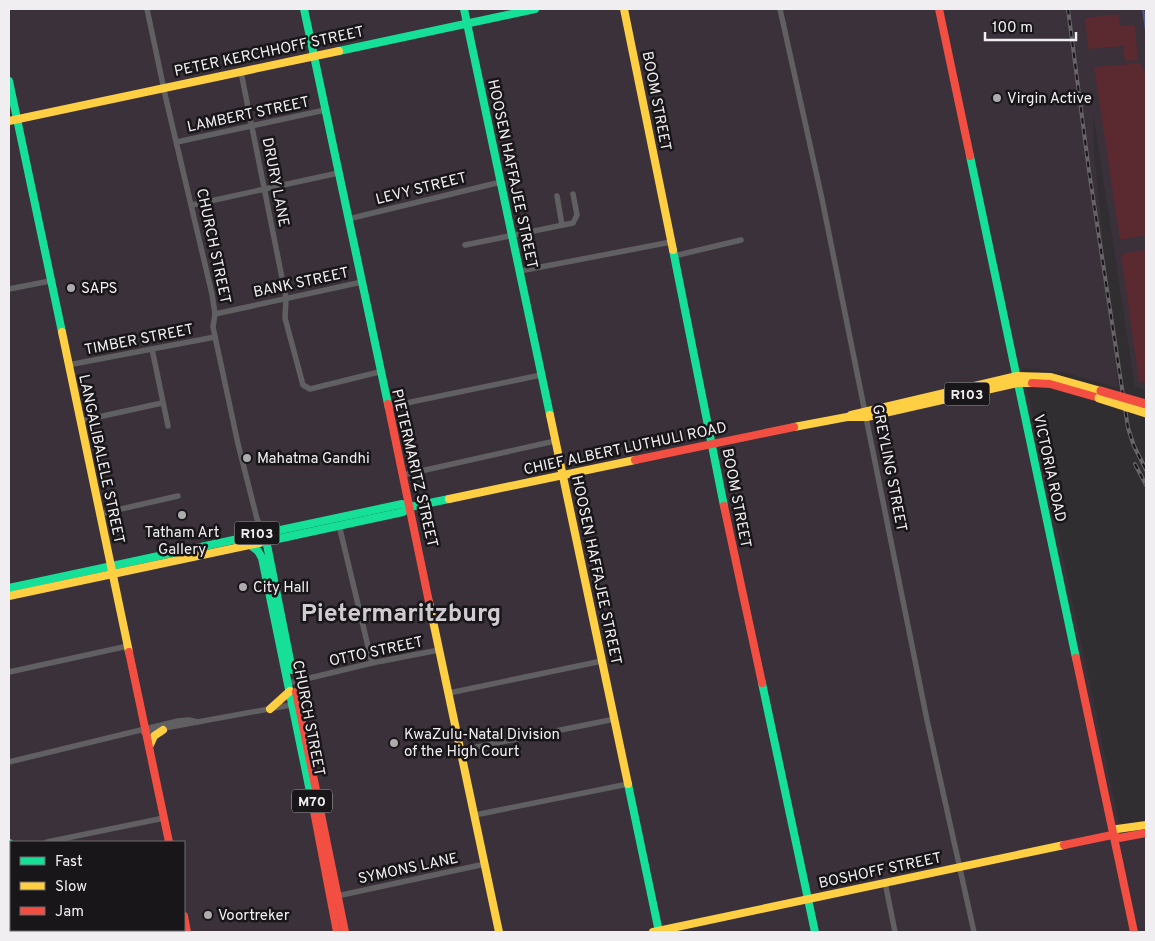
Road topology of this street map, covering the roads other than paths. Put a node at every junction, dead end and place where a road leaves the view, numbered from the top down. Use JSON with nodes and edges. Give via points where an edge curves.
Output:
{"nodes":[{"id":1,"x":148,"y":9,"type":"edge"},
{"id":2,"x":304,"y":9,"type":"edge"},
{"id":3,"x":464,"y":9,"type":"edge"},
{"id":4,"x":535,"y":9,"type":"edge"},
{"id":5,"x":624,"y":9,"type":"edge"},
{"id":6,"x":780,"y":9,"type":"edge"},
{"id":7,"x":939,"y":9,"type":"edge"},
{"id":8,"x":467,"y":23,"type":"junction"},
{"id":9,"x":314,"y":55,"type":"junction"},
{"id":10,"x":241,"y":72,"type":"junction"},
{"id":11,"x":9,"y":81,"type":"edge"},
{"id":12,"x":164,"y":88,"type":"junction"},
{"id":13,"x":324,"y":110,"type":"junction"},
{"id":14,"x":13,"y":120,"type":"edge"},
{"id":15,"x":252,"y":126,"type":"junction"},
{"id":16,"x":177,"y":142,"type":"junction"},
{"id":17,"x":338,"y":173,"type":"junction"},
{"id":18,"x":501,"y":182,"type":"junction"},
{"id":19,"x":265,"y":188,"type":"junction"},
{"id":20,"x":574,"y":194,"type":"dead end"},
{"id":21,"x":557,"y":196,"type":"dead end"},
{"id":22,"x":192,"y":206,"type":"junction"},
{"id":23,"x":348,"y":219,"type":"junction"},
{"id":24,"x":562,"y":225,"type":"junction"},
{"id":25,"x":512,"y":235,"type":"junction"},
{"id":26,"x":741,"y":240,"type":"dead end"},
{"id":27,"x":671,"y":242,"type":"junction"},
{"id":28,"x":464,"y":245,"type":"dead end"},
{"id":29,"x":674,"y":256,"type":"junction"},
{"id":30,"x":520,"y":272,"type":"junction"},
{"id":31,"x":50,"y":281,"type":"junction"},
{"id":32,"x":362,"y":282,"type":"junction"},
{"id":33,"x":9,"y":289,"type":"edge"},
{"id":34,"x":286,"y":298,"type":"junction"},
{"id":35,"x":215,"y":314,"type":"junction"},
{"id":36,"x":215,"y":337,"type":"junction"},
{"id":37,"x":152,"y":349,"type":"junction"},
{"id":38,"x":68,"y":365,"type":"junction"},
{"id":39,"x":379,"y":372,"type":"junction"},
{"id":40,"x":542,"y":376,"type":"junction"},
{"id":41,"x":1017,"y":379,"type":"junction"},
{"id":42,"x":1100,"y":395,"type":"junction"},
{"id":43,"x":162,"y":403,"type":"junction"},
{"id":44,"x":1146,"y":404,"type":"edge"},
{"id":45,"x":387,"y":407,"type":"junction"},
{"id":46,"x":866,"y":413,"type":"junction"},
{"id":47,"x":1146,"y":413,"type":"edge"},
{"id":48,"x":80,"y":421,"type":"junction"},
{"id":49,"x":168,"y":426,"type":"dead end"},
{"id":50,"x":556,"y":441,"type":"junction"},
{"id":51,"x":712,"y":443,"type":"junction"},
{"id":52,"x":563,"y":474,"type":"junction"},
{"id":53,"x":403,"y":475,"type":"junction"},
{"id":54,"x":178,"y":496,"type":"dead end"},
{"id":55,"x":410,"y":506,"type":"junction"},
{"id":56,"x":99,"y":514,"type":"junction"},
{"id":57,"x":339,"y":525,"type":"junction"},
{"id":58,"x":261,"y":535,"type":"junction"},
{"id":59,"x":250,"y":544,"type":"junction"},
{"id":60,"x":112,"y":571,"type":"junction"},
{"id":61,"x":9,"y":588,"type":"edge"},
{"id":62,"x":9,"y":596,"type":"edge"},
{"id":63,"x":128,"y":646,"type":"junction"},
{"id":64,"x":439,"y":650,"type":"junction"},
{"id":65,"x":602,"y":661,"type":"junction"},
{"id":66,"x":372,"y":663,"type":"junction"},
{"id":67,"x":9,"y":672,"type":"edge"},
{"id":68,"x":291,"y":685,"type":"junction"},
{"id":69,"x":449,"y":693,"type":"junction"},
{"id":70,"x":296,"y":704,"type":"junction"},
{"id":71,"x":270,"y":709,"type":"junction"},
{"id":72,"x":615,"y":719,"type":"junction"},
{"id":73,"x":197,"y":722,"type":"junction"},
{"id":74,"x":163,"y":730,"type":"junction"},
{"id":75,"x":145,"y":731,"type":"junction"},
{"id":76,"x":150,"y":747,"type":"junction"},
{"id":77,"x":462,"y":750,"type":"junction"},
{"id":78,"x":9,"y":762,"type":"edge"},
{"id":79,"x":628,"y":784,"type":"junction"},
{"id":80,"x":475,"y":815,"type":"junction"},
{"id":81,"x":164,"y":818,"type":"junction"},
{"id":82,"x":1146,"y":824,"type":"edge"},
{"id":83,"x":1146,"y":832,"type":"edge"},
{"id":84,"x":1116,"y":834,"type":"junction"},
{"id":85,"x":52,"y":841,"type":"edge"},
{"id":86,"x":169,"y":841,"type":"edge"},
{"id":87,"x":485,"y":864,"type":"junction"},
{"id":88,"x":960,"y":867,"type":"junction"},
{"id":89,"x":885,"y":882,"type":"junction"},
{"id":90,"x":337,"y":896,"type":"junction"},
{"id":91,"x":809,"y":899,"type":"junction"},
{"id":92,"x":337,"y":932,"type":"edge"},
{"id":93,"x":344,"y":932,"type":"edge"},
{"id":94,"x":499,"y":932,"type":"edge"},
{"id":95,"x":657,"y":932,"type":"edge"},
{"id":96,"x":815,"y":932,"type":"edge"},
{"id":97,"x":895,"y":932,"type":"edge"},
{"id":98,"x":974,"y":932,"type":"edge"},
{"id":99,"x":1134,"y":932,"type":"edge"}],
"edges":[{"from":1,"to":12,"type":"street","name":"CHURCH STREET"},
{"from":2,"to":9,"type":"street","name":"PIETERMARITZ STREET"},
{"from":3,"to":8,"type":"street","name":"HOOSEN HAFFAJEE STREET"},
{"from":4,"to":8,"type":"street","name":"PETER KERCHHOFF STREET"},
{"from":5,"to":27,"type":"street","name":"BOOM STREET"},
{"from":6,"to":46,"type":"street","name":"GREYLING STREET"},
{"from":7,"to":41,"type":"street","name":"VICTORIA ROAD"},
{"from":8,"to":9,"type":"street","name":"PETER KERCHHOFF STREET"},
{"from":8,"to":18,"type":"street","name":"HOOSEN HAFFAJEE STREET"},
{"from":9,"to":10,"type":"street","name":"PETER KERCHHOFF STREET"},
{"from":9,"to":13,"type":"street","name":"PIETERMARITZ STREET"},
{"from":10,"to":12,"type":"street","name":"PETER KERCHHOFF STREET"},
{"from":10,"to":15,"type":"street","name":"DRURY LANE"},
{"from":11,"to":14,"type":"street","name":"LANGALIBALELE STREET"},
{"from":12,"to":14,"type":"street","name":"PETER KERCHHOFF STREET"},
{"from":12,"to":16,"type":"street","name":"CHURCH STREET"},
{"from":13,"to":15,"type":"street","name":"LAMBERT STREET"},
{"from":13,"to":17,"type":"street","name":"PIETERMARITZ STREET"},
{"from":14,"to":31,"type":"street","name":"LANGALIBALELE STREET"},
{"from":15,"to":16,"type":"street","name":"LAMBERT STREET"},
{"from":15,"to":19,"type":"street","name":"DRURY LANE"},
{"from":16,"to":22,"type":"street","name":"CHURCH STREET"},
{"from":17,"to":19,"type":"street"},
{"from":17,"to":23,"type":"street","name":"PIETERMARITZ STREET"},
{"from":18,"to":23,"type":"street","name":"LEVY STREET"},
{"from":18,"to":25,"type":"street","name":"HOOSEN HAFFAJEE STREET"},
{"from":19,"to":22,"type":"street"},
{"from":19,"to":34,"type":"street","name":"DRURY LANE"},
{"from":20,"to":24,"type":"street","via":[[578,215],[573,223]]},
{"from":21,"to":24,"type":"street"},
{"from":22,"to":35,"type":"street","name":"CHURCH STREET"},
{"from":23,"to":32,"type":"street","name":"PIETERMARITZ STREET"},
{"from":24,"to":25,"type":"street"},
{"from":25,"to":28,"type":"street"},
{"from":25,"to":30,"type":"street","name":"HOOSEN HAFFAJEE STREET"},
{"from":26,"to":29,"type":"street"},
{"from":27,"to":29,"type":"street","name":"BOOM STREET"},
{"from":27,"to":30,"type":"street"},
{"from":29,"to":51,"type":"street","name":"BOOM STREET"},
{"from":30,"to":40,"type":"street","name":"HOOSEN HAFFAJEE STREET"},
{"from":31,"to":33,"type":"street"},
{"from":31,"to":38,"type":"street","name":"LANGALIBALELE STREET"},
{"from":32,"to":34,"type":"street","name":"BANK STREET"},
{"from":32,"to":39,"type":"street","name":"PIETERMARITZ STREET"},
{"from":34,"to":35,"type":"street","name":"BANK STREET"},
{"from":34,"to":39,"type":"street","name":"DRURY LANE","via":[[285,318],[304,387]]},
{"from":35,"to":36,"type":"street","name":"CHURCH STREET"},
{"from":36,"to":37,"type":"street","name":"TIMBER STREET"},
{"from":36,"to":58,"type":"street","name":"CHURCH STREET"},
{"from":37,"to":38,"type":"street","name":"TIMBER STREET"},
{"from":37,"to":43,"type":"street"},
{"from":38,"to":48,"type":"street","name":"LANGALIBALELE STREET"},
{"from":39,"to":45,"type":"street","name":"PIETERMARITZ STREET"},
{"from":40,"to":45,"type":"street"},
{"from":40,"to":50,"type":"street","name":"HOOSEN HAFFAJEE STREET"},
{"from":41,"to":42,"type":"street","number":"R103","via":[[1051,377]]},
{"from":41,"to":46,"type":"street","name":"CHIEF ALBERT LUTHULI ROAD","number":"R103"},
{"from":41,"to":84,"type":"street","name":"VICTORIA ROAD"},
{"from":42,"to":44,"type":"street","number":"R103","bridge":true},
{"from":42,"to":47,"type":"street","number":"R103","bridge":true},
{"from":43,"to":48,"type":"street"},
{"from":43,"to":49,"type":"street"},
{"from":45,"to":53,"type":"street","name":"PIETERMARITZ STREET"},
{"from":46,"to":51,"type":"street","name":"CHIEF ALBERT LUTHULI ROAD","number":"R103"},
{"from":46,"to":88,"type":"street","name":"GREYLING STREET"},
{"from":48,"to":56,"type":"street","name":"LANGALIBALELE STREET"},
{"from":50,"to":52,"type":"street","name":"HOOSEN HAFFAJEE STREET"},
{"from":50,"to":53,"type":"street"},
{"from":51,"to":52,"type":"street","name":"CHIEF ALBERT LUTHULI ROAD","number":"R103"},
{"from":51,"to":91,"type":"street","name":"BOOM STREET"},
{"from":52,"to":55,"type":"street","name":"CHIEF ALBERT LUTHULI ROAD","number":"R103"},
{"from":52,"to":65,"type":"street","name":"HOOSEN HAFFAJEE STREET"},
{"from":53,"to":55,"type":"street","name":"PIETERMARITZ STREET"},
{"from":54,"to":56,"type":"street"},
{"from":55,"to":57,"type":"street","name":"CHIEF ALBERT LUTHULI ROAD","number":"R103","via":[[403,512]]},
{"from":55,"to":58,"type":"street","name":"CHIEF ALBERT LUTHULI ROAD","number":"R103","via":[[402,504]]},
{"from":55,"to":64,"type":"street","name":"PIETERMARITZ STREET"},
{"from":56,"to":60,"type":"street","name":"LANGALIBALELE STREET"},
{"from":57,"to":58,"type":"street","name":"CHIEF ALBERT LUTHULI ROAD","number":"R103"},
{"from":57,"to":66,"type":"street"},
{"from":58,"to":59,"type":"street","name":"CHIEF ALBERT LUTHULI ROAD","number":"R103"},
{"from":58,"to":60,"type":"street","name":"CHIEF ALBERT LUTHULI ROAD","number":"R103"},
{"from":58,"to":68,"type":"street","name":"CHURCH STREET","number":"M70"},
{"from":59,"to":60,"type":"street","name":"CHIEF ALBERT LUTHULI ROAD","number":"R103"},
{"from":59,"to":68,"type":"street","name":"CHURCH STREET","number":"M70","via":[[262,558]]},
{"from":60,"to":61,"type":"street","name":"CHIEF ALBERT LUTHULI ROAD","number":"R103"},
{"from":60,"to":62,"type":"street","name":"CHIEF ALBERT LUTHULI ROAD","number":"R103"},
{"from":60,"to":63,"type":"street","name":"LANGALIBALELE STREET"},
{"from":63,"to":67,"type":"street"},
{"from":63,"to":75,"type":"street","name":"LANGALIBALELE STREET"},
{"from":64,"to":66,"type":"street","name":"OTTO STREET"},
{"from":64,"to":69,"type":"street","name":"PIETERMARITZ STREET"},
{"from":65,"to":69,"type":"street"},
{"from":65,"to":72,"type":"street","name":"HOOSEN HAFFAJEE STREET"},
{"from":66,"to":68,"type":"street","name":"OTTO STREET"},
{"from":68,"to":70,"type":"street","name":"CHURCH STREET","number":"M70"},
{"from":68,"to":71,"type":"street"},
{"from":69,"to":77,"type":"street","name":"PIETERMARITZ STREET"},
{"from":70,"to":71,"type":"street"},
{"from":70,"to":90,"type":"street","name":"CHURCH STREET","number":"M70"},
{"from":70,"to":92,"type":"street","name":"CHURCH STREET","number":"M70"},
{"from":71,"to":73,"type":"street"},
{"from":72,"to":77,"type":"street"},
{"from":72,"to":79,"type":"street","name":"HOOSEN HAFFAJEE STREET"},
{"from":73,"to":74,"type":"street"},
{"from":73,"to":75,"type":"street","via":[[189,720]]},
{"from":74,"to":75,"type":"street"},
{"from":74,"to":76,"type":"street","via":[[154,736]]},
{"from":75,"to":76,"type":"street","name":"LANGALIBALELE STREET"},
{"from":75,"to":78,"type":"street"},
{"from":76,"to":81,"type":"street","name":"LANGALIBALELE STREET"},
{"from":77,"to":80,"type":"street","name":"PIETERMARITZ STREET"},
{"from":79,"to":80,"type":"street"},
{"from":79,"to":95,"type":"street","name":"HOOSEN HAFFAJEE STREET"},
{"from":80,"to":87,"type":"street","name":"PIETERMARITZ STREET"},
{"from":81,"to":85,"type":"street"},
{"from":81,"to":86,"type":"street","name":"LANGALIBALELE STREET"},
{"from":82,"to":84,"type":"street"},
{"from":83,"to":84,"type":"street"},
{"from":84,"to":88,"type":"street","name":"BOSHOFF STREET"},
{"from":84,"to":99,"type":"street","name":"VICTORIA ROAD"},
{"from":87,"to":90,"type":"street","name":"SYMONS LANE"},
{"from":87,"to":94,"type":"street","name":"PIETERMARITZ STREET"},
{"from":88,"to":89,"type":"street","name":"BOSHOFF STREET"},
{"from":88,"to":98,"type":"street","name":"GREYLING STREET"},
{"from":89,"to":91,"type":"street","name":"BOSHOFF STREET"},
{"from":89,"to":97,"type":"street"},
{"from":90,"to":93,"type":"street","name":"CHURCH STREET","number":"M70"},
{"from":91,"to":95,"type":"street","name":"BOSHOFF STREET"},
{"from":91,"to":96,"type":"street","name":"BOOM STREET"}]}
